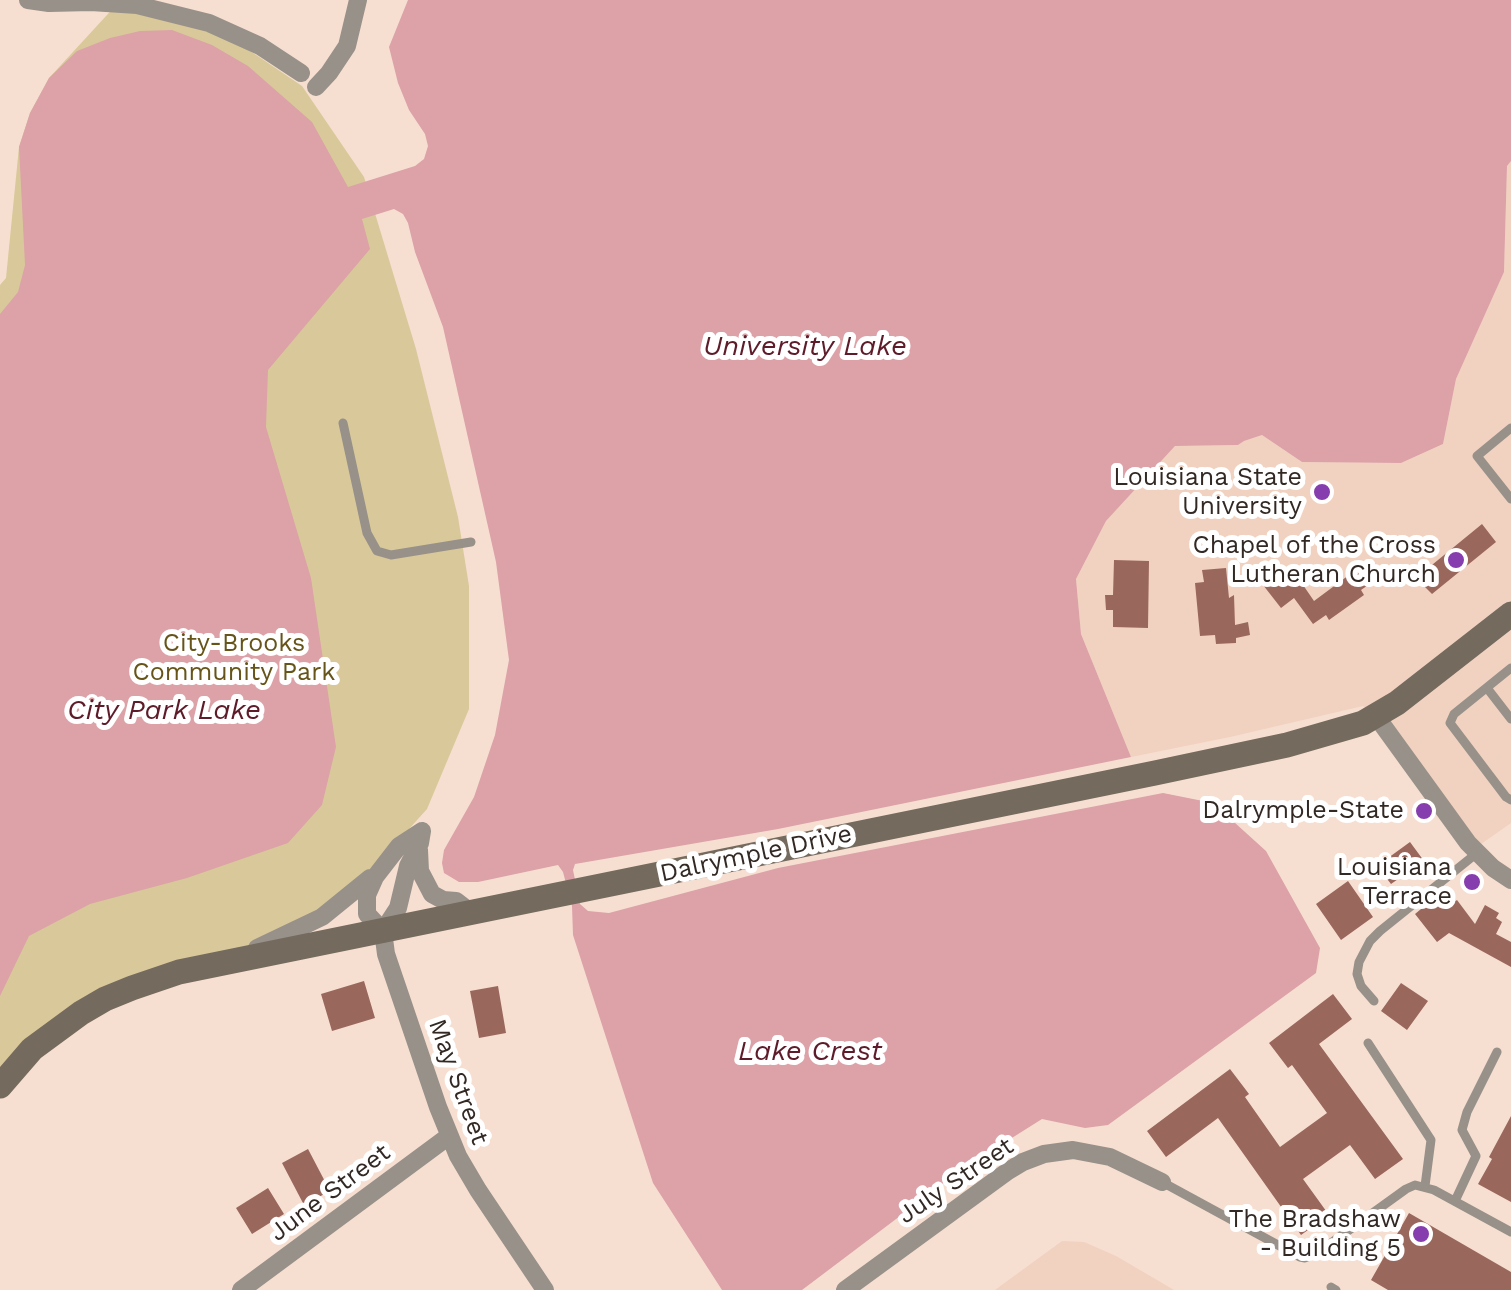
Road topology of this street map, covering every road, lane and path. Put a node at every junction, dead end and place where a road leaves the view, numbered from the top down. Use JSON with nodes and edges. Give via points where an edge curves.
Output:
{"nodes":[{"id":1,"x":28,"y":0,"type":"edge"},
{"id":2,"x":358,"y":0,"type":"edge"},
{"id":3,"x":117,"y":2,"type":"edge"},
{"id":4,"x":301,"y":73,"type":"dead end"},
{"id":5,"x":316,"y":87,"type":"dead end"},
{"id":6,"x":343,"y":423,"type":"dead end"},
{"id":7,"x":1511,"y":428,"type":"edge"},
{"id":8,"x":1511,"y":499,"type":"edge"},
{"id":9,"x":471,"y":542,"type":"dead end"},
{"id":10,"x":1508,"y":623,"type":"edge"},
{"id":11,"x":1511,"y":668,"type":"edge"},
{"id":12,"x":1486,"y":688,"type":"junction"},
{"id":13,"x":1376,"y":716,"type":"junction"},
{"id":14,"x":1511,"y":719,"type":"edge"},
{"id":15,"x":1511,"y":800,"type":"edge"},
{"id":16,"x":420,"y":843,"type":"junction"},
{"id":17,"x":1477,"y":853,"type":"junction"},
{"id":18,"x":382,"y":868,"type":"junction"},
{"id":19,"x":1511,"y":880,"type":"edge"},
{"id":20,"x":473,"y":914,"type":"junction"},
{"id":21,"x":382,"y":931,"type":"junction"},
{"id":22,"x":236,"y":960,"type":"junction"},
{"id":23,"x":1374,"y":1001,"type":"dead end"},
{"id":24,"x":1368,"y":1043,"type":"dead end"},
{"id":25,"x":1497,"y":1052,"type":"dead end"},
{"id":26,"x":0,"y":1086,"type":"edge"},
{"id":27,"x":449,"y":1136,"type":"junction"},
{"id":28,"x":1162,"y":1182,"type":"joint"},
{"id":29,"x":1424,"y":1186,"type":"junction"},
{"id":30,"x":1455,"y":1201,"type":"junction"},
{"id":31,"x":1511,"y":1232,"type":"edge"},
{"id":32,"x":241,"y":1290,"type":"edge"},
{"id":33,"x":545,"y":1290,"type":"edge"},
{"id":34,"x":845,"y":1290,"type":"edge"}],
"edges":[{"from":1,"to":3,"type":"street"},
{"from":2,"to":5,"type":"street","via":[[347,46]]},
{"from":3,"to":4,"type":"street","via":[[209,23]]},
{"from":6,"to":9,"type":"lane","via":[[376,550],[391,556]]},
{"from":7,"to":8,"type":"lane","via":[[1477,456]]},
{"from":10,"to":13,"type":"street","name":"Dalrymple Drive"},
{"from":11,"to":12,"type":"lane"},
{"from":12,"to":14,"type":"lane"},
{"from":12,"to":15,"type":"lane","via":[[1450,723]]},
{"from":13,"to":17,"type":"street"},
{"from":13,"to":20,"type":"street","name":"Dalrymple Drive","via":[[1272,748]]},
{"from":16,"to":18,"type":"street","via":[[422,831]]},
{"from":16,"to":20,"type":"street","via":[[418,861],[428,889]]},
{"from":16,"to":21,"type":"street","via":[[394,916]]},
{"from":17,"to":19,"type":"street"},
{"from":17,"to":23,"type":"lane","via":[[1370,941],[1357,974]]},
{"from":18,"to":21,"type":"street","name":"May Street","via":[[366,906]]},
{"from":18,"to":22,"type":"street","via":[[322,917]]},
{"from":20,"to":21,"type":"street","name":"Dalrymple Drive"},
{"from":21,"to":22,"type":"street","name":"Dalrymple Drive"},
{"from":21,"to":27,"type":"street","name":"May Street"},
{"from":22,"to":26,"type":"street","name":"Dalrymple Drive","via":[[105,999],[47,1036]]},
{"from":24,"to":29,"type":"lane","via":[[1431,1140]]},
{"from":25,"to":30,"type":"lane","via":[[1467,1112],[1462,1130],[1476,1156]]},
{"from":27,"to":32,"type":"street","name":"June Street"},
{"from":27,"to":33,"type":"street","name":"May Street"},
{"from":28,"to":29,"type":"lane","via":[[1306,1258],[1406,1189]]},
{"from":28,"to":34,"type":"street","name":"July Street","via":[[1110,1156],[1044,1154],[1008,1170]]},
{"from":29,"to":30,"type":"lane"},
{"from":30,"to":31,"type":"lane"}]}
